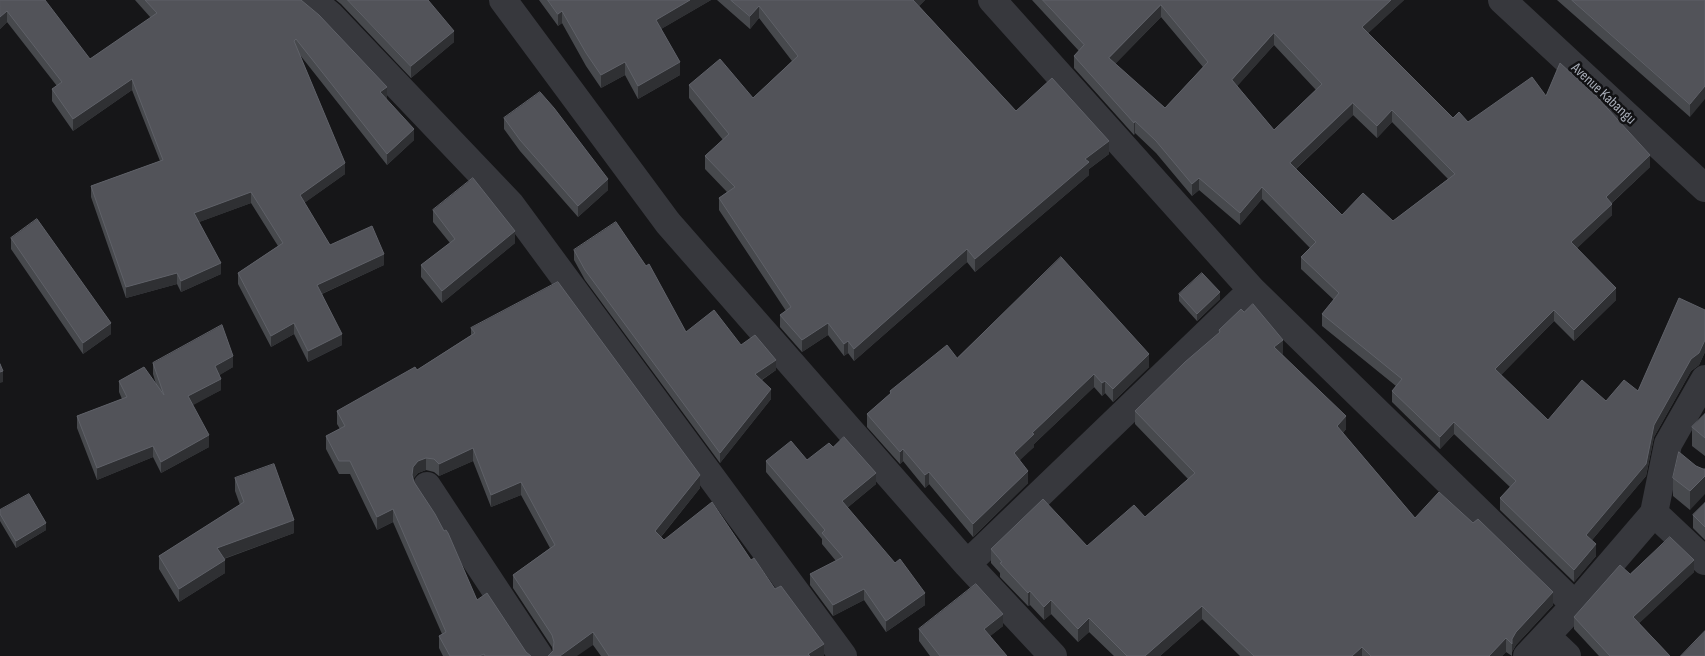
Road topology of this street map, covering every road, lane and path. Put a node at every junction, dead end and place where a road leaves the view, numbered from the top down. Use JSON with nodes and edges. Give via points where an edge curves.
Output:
{"nodes":[{"id":1,"x":312,"y":0,"type":"edge"},
{"id":2,"x":503,"y":0,"type":"edge"},
{"id":3,"x":992,"y":0,"type":"edge"},
{"id":4,"x":1502,"y":0,"type":"edge"},
{"id":5,"x":1705,"y":188,"type":"edge"},
{"id":6,"x":1252,"y":290,"type":"junction"},
{"id":7,"x":1705,"y":379,"type":"edge"},
{"id":8,"x":427,"y":486,"type":"dead end"},
{"id":9,"x":1654,"y":513,"type":"junction"},
{"id":10,"x":1705,"y":561,"type":"edge"},
{"id":11,"x":967,"y":564,"type":"junction"},
{"id":12,"x":1575,"y":605,"type":"junction"},
{"id":13,"x":1546,"y":636,"type":"junction"},
{"id":14,"x":538,"y":656,"type":"edge"},
{"id":15,"x":843,"y":656,"type":"edge"},
{"id":16,"x":1053,"y":656,"type":"edge"},
{"id":17,"x":1527,"y":656,"type":"edge"},
{"id":18,"x":1566,"y":656,"type":"edge"}],
"edges":[{"from":1,"to":15,"type":"street","via":[[511,205]]},
{"from":2,"to":11,"type":"street","via":[[668,223]]},
{"from":3,"to":6,"type":"street"},
{"from":4,"to":5,"type":"street","name":"Avenue Kabangu"},
{"from":6,"to":11,"type":"street"},
{"from":6,"to":12,"type":"street"},
{"from":7,"to":9,"type":"street","via":[[1668,444]]},
{"from":8,"to":14,"type":"street"},
{"from":9,"to":10,"type":"street"},
{"from":9,"to":12,"type":"street"},
{"from":11,"to":16,"type":"street"},
{"from":12,"to":13,"type":"street"},
{"from":13,"to":17,"type":"street"},
{"from":13,"to":18,"type":"street"}]}
